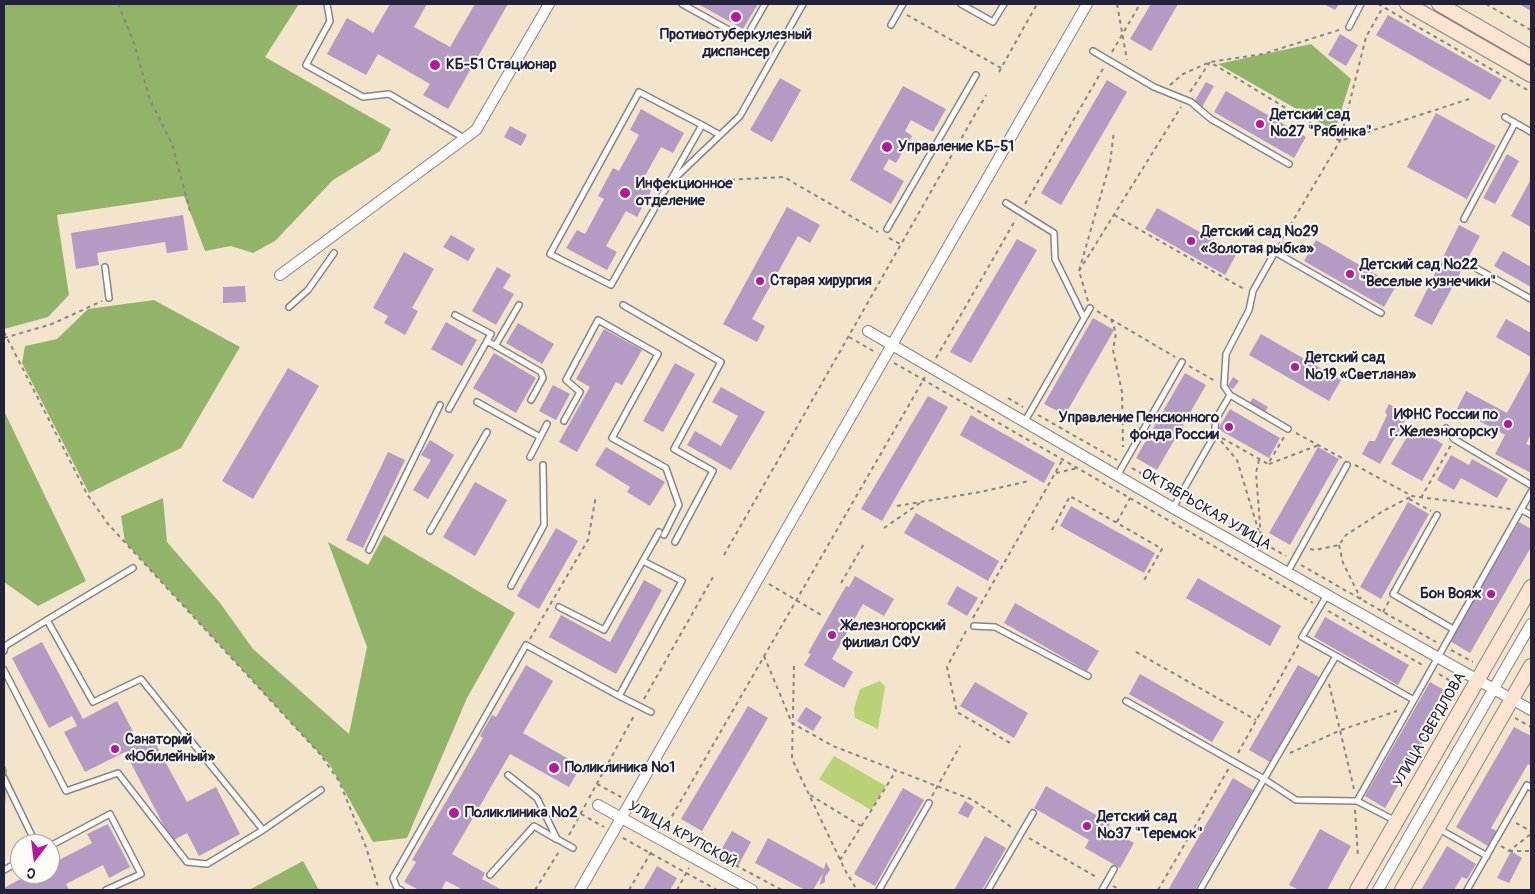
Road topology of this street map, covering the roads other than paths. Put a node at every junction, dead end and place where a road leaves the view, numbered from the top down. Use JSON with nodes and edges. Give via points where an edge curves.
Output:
{"nodes":[{"id":1,"x":327,"y":4,"type":"edge"},
{"id":2,"x":549,"y":4,"type":"edge"},
{"id":3,"x":682,"y":4,"type":"edge"},
{"id":4,"x":765,"y":4,"type":"edge"},
{"id":5,"x":803,"y":4,"type":"edge"},
{"id":6,"x":902,"y":4,"type":"edge"},
{"id":7,"x":961,"y":4,"type":"edge"},
{"id":8,"x":1004,"y":4,"type":"edge"},
{"id":9,"x":1087,"y":4,"type":"edge"},
{"id":10,"x":1361,"y":4,"type":"edge"},
{"id":11,"x":1407,"y":4,"type":"edge"},
{"id":12,"x":1439,"y":4,"type":"edge"},
{"id":13,"x":890,"y":25,"type":"dead end"},
{"id":14,"x":1349,"y":27,"type":"road end"},
{"id":15,"x":1093,"y":51,"type":"dead end"},
{"id":16,"x":1531,"y":56,"type":"edge"},
{"id":17,"x":976,"y":75,"type":"dead end"},
{"id":18,"x":1531,"y":75,"type":"edge"},
{"id":19,"x":1505,"y":118,"type":"dead end"},
{"id":20,"x":1515,"y":123,"type":"junction"},
{"id":21,"x":702,"y":126,"type":"junction"},
{"id":22,"x":1531,"y":132,"type":"edge"},
{"id":23,"x":720,"y":135,"type":"junction"},
{"id":24,"x":465,"y":138,"type":"junction"},
{"id":25,"x":1289,"y":164,"type":"dead end"},
{"id":26,"x":670,"y":183,"type":"junction"},
{"id":27,"x":1006,"y":203,"type":"dead end"},
{"id":28,"x":1464,"y":219,"type":"dead end"},
{"id":29,"x":887,"y":229,"type":"dead end"},
{"id":30,"x":334,"y":253,"type":"dead end"},
{"id":31,"x":105,"y":267,"type":"dead end"},
{"id":32,"x":1474,"y":267,"type":"dead end"},
{"id":33,"x":280,"y":275,"type":"dead end"},
{"id":34,"x":108,"y":298,"type":"road end"},
{"id":35,"x":1531,"y":300,"type":"edge"},
{"id":36,"x":519,"y":305,"type":"dead end"},
{"id":37,"x":623,"y":306,"type":"dead end"},
{"id":38,"x":289,"y":307,"type":"dead end"},
{"id":39,"x":1090,"y":308,"type":"road end"},
{"id":40,"x":1381,"y":313,"type":"dead end"},
{"id":41,"x":455,"y":315,"type":"dead end"},
{"id":42,"x":1084,"y":318,"type":"junction"},
{"id":43,"x":868,"y":331,"type":"dead end"},
{"id":44,"x":487,"y":342,"type":"junction"},
{"id":45,"x":892,"y":345,"type":"junction"},
{"id":46,"x":495,"y":346,"type":"junction"},
{"id":47,"x":1182,"y":362,"type":"road end"},
{"id":48,"x":1230,"y":395,"type":"junction"},
{"id":49,"x":531,"y":400,"type":"dead end"},
{"id":50,"x":477,"y":402,"type":"dead end"},
{"id":51,"x":440,"y":405,"type":"dead end"},
{"id":52,"x":449,"y":409,"type":"dead end"},
{"id":53,"x":564,"y":421,"type":"dead end"},
{"id":54,"x":1025,"y":421,"type":"junction"},
{"id":55,"x":547,"y":424,"type":"dead end"},
{"id":56,"x":1446,"y":428,"type":"dead end"},
{"id":57,"x":1288,"y":429,"type":"road end"},
{"id":58,"x":487,"y":432,"type":"dead end"},
{"id":59,"x":540,"y":437,"type":"junction"},
{"id":60,"x":530,"y":457,"type":"dead end"},
{"id":61,"x":543,"y":465,"type":"dead end"},
{"id":62,"x":1347,"y":465,"type":"dead end"},
{"id":63,"x":1117,"y":476,"type":"junction"},
{"id":64,"x":1531,"y":485,"type":"edge"},
{"id":65,"x":1531,"y":492,"type":"edge"},
{"id":66,"x":1173,"y":508,"type":"junction"},
{"id":67,"x":1522,"y":510,"type":"junction"},
{"id":68,"x":1437,"y":515,"type":"road end"},
{"id":69,"x":1531,"y":515,"type":"edge"},
{"id":70,"x":430,"y":531,"type":"dead end"},
{"id":71,"x":675,"y":542,"type":"dead end"},
{"id":72,"x":369,"y":550,"type":"dead end"},
{"id":73,"x":643,"y":561,"type":"junction"},
{"id":74,"x":133,"y":568,"type":"dead end"},
{"id":75,"x":1287,"y":573,"type":"junction"},
{"id":76,"x":512,"y":586,"type":"dead end"},
{"id":77,"x":1531,"y":587,"type":"edge"},
{"id":78,"x":1326,"y":595,"type":"junction"},
{"id":79,"x":559,"y":607,"type":"dead end"},
{"id":80,"x":47,"y":620,"type":"junction"},
{"id":81,"x":1531,"y":624,"type":"edge"},
{"id":82,"x":972,"y":625,"type":"road end"},
{"id":83,"x":1453,"y":629,"type":"junction"},
{"id":84,"x":4,"y":651,"type":"edge"},
{"id":85,"x":1336,"y":656,"type":"junction"},
{"id":86,"x":1438,"y":658,"type":"junction"},
{"id":87,"x":1531,"y":666,"type":"edge"},
{"id":88,"x":4,"y":670,"type":"edge"},
{"id":89,"x":1088,"y":676,"type":"dead end"},
{"id":90,"x":1477,"y":680,"type":"junction"},
{"id":91,"x":1494,"y":689,"type":"junction"},
{"id":92,"x":619,"y":696,"type":"junction"},
{"id":93,"x":1512,"y":699,"type":"junction"},
{"id":94,"x":1414,"y":700,"type":"junction"},
{"id":95,"x":1126,"y":701,"type":"dead end"},
{"id":96,"x":1531,"y":710,"type":"edge"},
{"id":97,"x":651,"y":712,"type":"dead end"},
{"id":98,"x":508,"y":776,"type":"dead end"},
{"id":99,"x":4,"y":778,"type":"edge"},
{"id":100,"x":1264,"y":779,"type":"junction"},
{"id":101,"x":1531,"y":788,"type":"edge"},
{"id":102,"x":320,"y":790,"type":"dead end"},
{"id":103,"x":1357,"y":801,"type":"junction"},
{"id":104,"x":929,"y":803,"type":"road end"},
{"id":105,"x":598,"y":805,"type":"dead end"},
{"id":106,"x":1033,"y":813,"type":"dead end"},
{"id":107,"x":621,"y":818,"type":"junction"},
{"id":108,"x":1396,"y":822,"type":"junction"},
{"id":109,"x":1438,"y":828,"type":"junction"},
{"id":110,"x":263,"y":830,"type":"junction"},
{"id":111,"x":31,"y":834,"type":"edge"},
{"id":112,"x":557,"y":839,"type":"junction"},
{"id":113,"x":60,"y":841,"type":"edge"},
{"id":114,"x":573,"y":848,"type":"dead end"},
{"id":115,"x":1487,"y":856,"type":"junction"},
{"id":116,"x":1114,"y":868,"type":"dead end"},
{"id":117,"x":490,"y":875,"type":"dead end"},
{"id":118,"x":106,"y":890,"type":"edge"},
{"id":119,"x":401,"y":890,"type":"edge"},
{"id":120,"x":580,"y":890,"type":"edge"},
{"id":121,"x":752,"y":890,"type":"edge"},
{"id":122,"x":879,"y":890,"type":"edge"},
{"id":123,"x":988,"y":890,"type":"edge"},
{"id":124,"x":1102,"y":890,"type":"edge"},
{"id":125,"x":1200,"y":890,"type":"edge"},
{"id":126,"x":1357,"y":890,"type":"edge"},
{"id":127,"x":1378,"y":890,"type":"edge"},
{"id":128,"x":1402,"y":890,"type":"edge"},
{"id":129,"x":1467,"y":890,"type":"edge"}],
"edges":[{"from":1,"to":24,"type":"lane","via":[[330,21],[306,65],[363,97],[389,94]]},
{"from":2,"to":24,"type":"street","via":[[476,130]]},
{"from":3,"to":4,"type":"lane","via":[[745,40]]},
{"from":5,"to":23,"type":"lane","via":[[740,116]]},
{"from":6,"to":13,"type":"lane"},
{"from":7,"to":8,"type":"lane","via":[[993,22]]},
{"from":9,"to":45,"type":"street"},
{"from":10,"to":14,"type":"lane"},
{"from":11,"to":18,"type":"street"},
{"from":12,"to":16,"type":"street"},
{"from":15,"to":25,"type":"lane","via":[[1154,87],[1186,100]]},
{"from":17,"to":29,"type":"lane"},
{"from":19,"to":20,"type":"lane"},
{"from":20,"to":22,"type":"lane"},
{"from":20,"to":28,"type":"lane"},
{"from":21,"to":23,"type":"lane"},
{"from":21,"to":26,"type":"lane"},
{"from":21,"to":26,"type":"lane","via":[[639,92],[550,254],[611,285]]},
{"from":23,"to":26,"type":"lane"},
{"from":24,"to":33,"type":"street"},
{"from":27,"to":42,"type":"lane","via":[[1054,233],[1055,259]]},
{"from":30,"to":38,"type":"lane","via":[[308,290]]},
{"from":31,"to":34,"type":"lane"},
{"from":32,"to":35,"type":"lane"},
{"from":36,"to":46,"type":"lane"},
{"from":37,"to":71,"type":"lane","via":[[722,362],[674,449],[713,471]]},
{"from":39,"to":42,"type":"lane"},
{"from":40,"to":48,"type":"lane","via":[[1275,252],[1226,354],[1224,386]]},
{"from":41,"to":44,"type":"lane","via":[[490,334]]},
{"from":42,"to":54,"type":"lane"},
{"from":43,"to":45,"type":"street","name":"ОКТЯБРЬСКАЯ УЛИЦА"},
{"from":44,"to":46,"type":"lane"},
{"from":44,"to":52,"type":"lane"},
{"from":45,"to":54,"type":"street","name":"ОКТЯБРЬСКАЯ УЛИЦА"},
{"from":45,"to":107,"type":"street"},
{"from":46,"to":49,"type":"lane","via":[[541,372],[543,378]]},
{"from":47,"to":63,"type":"lane"},
{"from":48,"to":57,"type":"lane"},
{"from":48,"to":66,"type":"lane","via":[[1216,418],[1214,436]]},
{"from":50,"to":59,"type":"lane"},
{"from":51,"to":72,"type":"lane"},
{"from":53,"to":73,"type":"lane","via":[[580,392],[566,380],[598,320],[658,354],[612,438],[666,468],[679,505]]},
{"from":54,"to":63,"type":"street","name":"ОКТЯБРЬСКАЯ УЛИЦА"},
{"from":55,"to":59,"type":"lane"},
{"from":56,"to":64,"type":"lane","via":[[1454,439]]},
{"from":58,"to":70,"type":"lane"},
{"from":59,"to":60,"type":"lane"},
{"from":61,"to":76,"type":"lane","via":[[544,525]]},
{"from":62,"to":75,"type":"lane"},
{"from":63,"to":66,"type":"street","name":"ОКТЯБРЬСКАЯ УЛИЦА"},
{"from":65,"to":67,"type":"lane"},
{"from":66,"to":75,"type":"street","name":"ОКТЯБРЬСКАЯ УЛИЦА"},
{"from":67,"to":69,"type":"lane"},
{"from":67,"to":83,"type":"lane"},
{"from":68,"to":83,"type":"lane","via":[[1393,594]]},
{"from":73,"to":79,"type":"lane","via":[[604,630]]},
{"from":73,"to":92,"type":"lane","via":[[682,581]]},
{"from":74,"to":80,"type":"lane"},
{"from":75,"to":78,"type":"street","name":"ОКТЯБРЬСКАЯ УЛИЦА"},
{"from":77,"to":90,"type":"street","name":"УЛИЦА СВЕРДЛОВА"},
{"from":78,"to":85,"type":"lane","via":[[1302,638]]},
{"from":78,"to":86,"type":"street","name":"ОКТЯБРЬСКАЯ УЛИЦА"},
{"from":80,"to":84,"type":"lane","via":[[5,646]]},
{"from":80,"to":110,"type":"lane","via":[[92,702],[141,679]]},
{"from":81,"to":91,"type":"street"},
{"from":82,"to":89,"type":"lane","via":[[995,627]]},
{"from":83,"to":86,"type":"lane"},
{"from":85,"to":94,"type":"lane"},
{"from":85,"to":100,"type":"lane"},
{"from":86,"to":90,"type":"street","name":"ОКТЯБРЬСКАЯ УЛИЦА"},
{"from":86,"to":94,"type":"lane"},
{"from":87,"to":93,"type":"street"},
{"from":88,"to":110,"type":"lane","via":[[66,791],[118,773],[188,862],[207,864]]},
{"from":90,"to":91,"type":"street","name":"ОКТЯБРЬСКАЯ УЛИЦА"},
{"from":90,"to":108,"type":"street","name":"УЛИЦА СВЕРДЛОВА"},
{"from":91,"to":93,"type":"street","name":"ОКТЯБРЬСКАЯ УЛИЦА"},
{"from":91,"to":127,"type":"street"},
{"from":92,"to":97,"type":"lane"},
{"from":92,"to":119,"type":"lane","via":[[526,645],[393,878]]},
{"from":93,"to":96,"type":"street","name":"ОКТЯБРЬСКАЯ УЛИЦА"},
{"from":93,"to":109,"type":"street"},
{"from":94,"to":103,"type":"lane"},
{"from":95,"to":100,"type":"lane"},
{"from":98,"to":112,"type":"lane","via":[[537,798]]},
{"from":99,"to":111,"type":"lane"},
{"from":100,"to":103,"type":"lane","via":[[1296,800]]},
{"from":100,"to":125,"type":"lane"},
{"from":101,"to":115,"type":"lane","via":[[1527,785]]},
{"from":102,"to":110,"type":"lane"},
{"from":103,"to":108,"type":"lane"},
{"from":104,"to":122,"type":"lane"},
{"from":105,"to":107,"type":"street","name":"УЛИЦА КРУПСКОЙ"},
{"from":106,"to":123,"type":"lane"},
{"from":107,"to":120,"type":"street"},
{"from":107,"to":121,"type":"street","name":"УЛИЦА КРУПСКОЙ"},
{"from":108,"to":126,"type":"street","name":"УЛИЦА СВЕРДЛОВА"},
{"from":109,"to":115,"type":"lane"},
{"from":109,"to":128,"type":"street"},
{"from":112,"to":114,"type":"lane"},
{"from":112,"to":117,"type":"lane","via":[[534,826]]},
{"from":113,"to":118,"type":"lane","via":[[110,814],[141,874]]},
{"from":115,"to":129,"type":"lane"},
{"from":116,"to":124,"type":"lane"}]}
